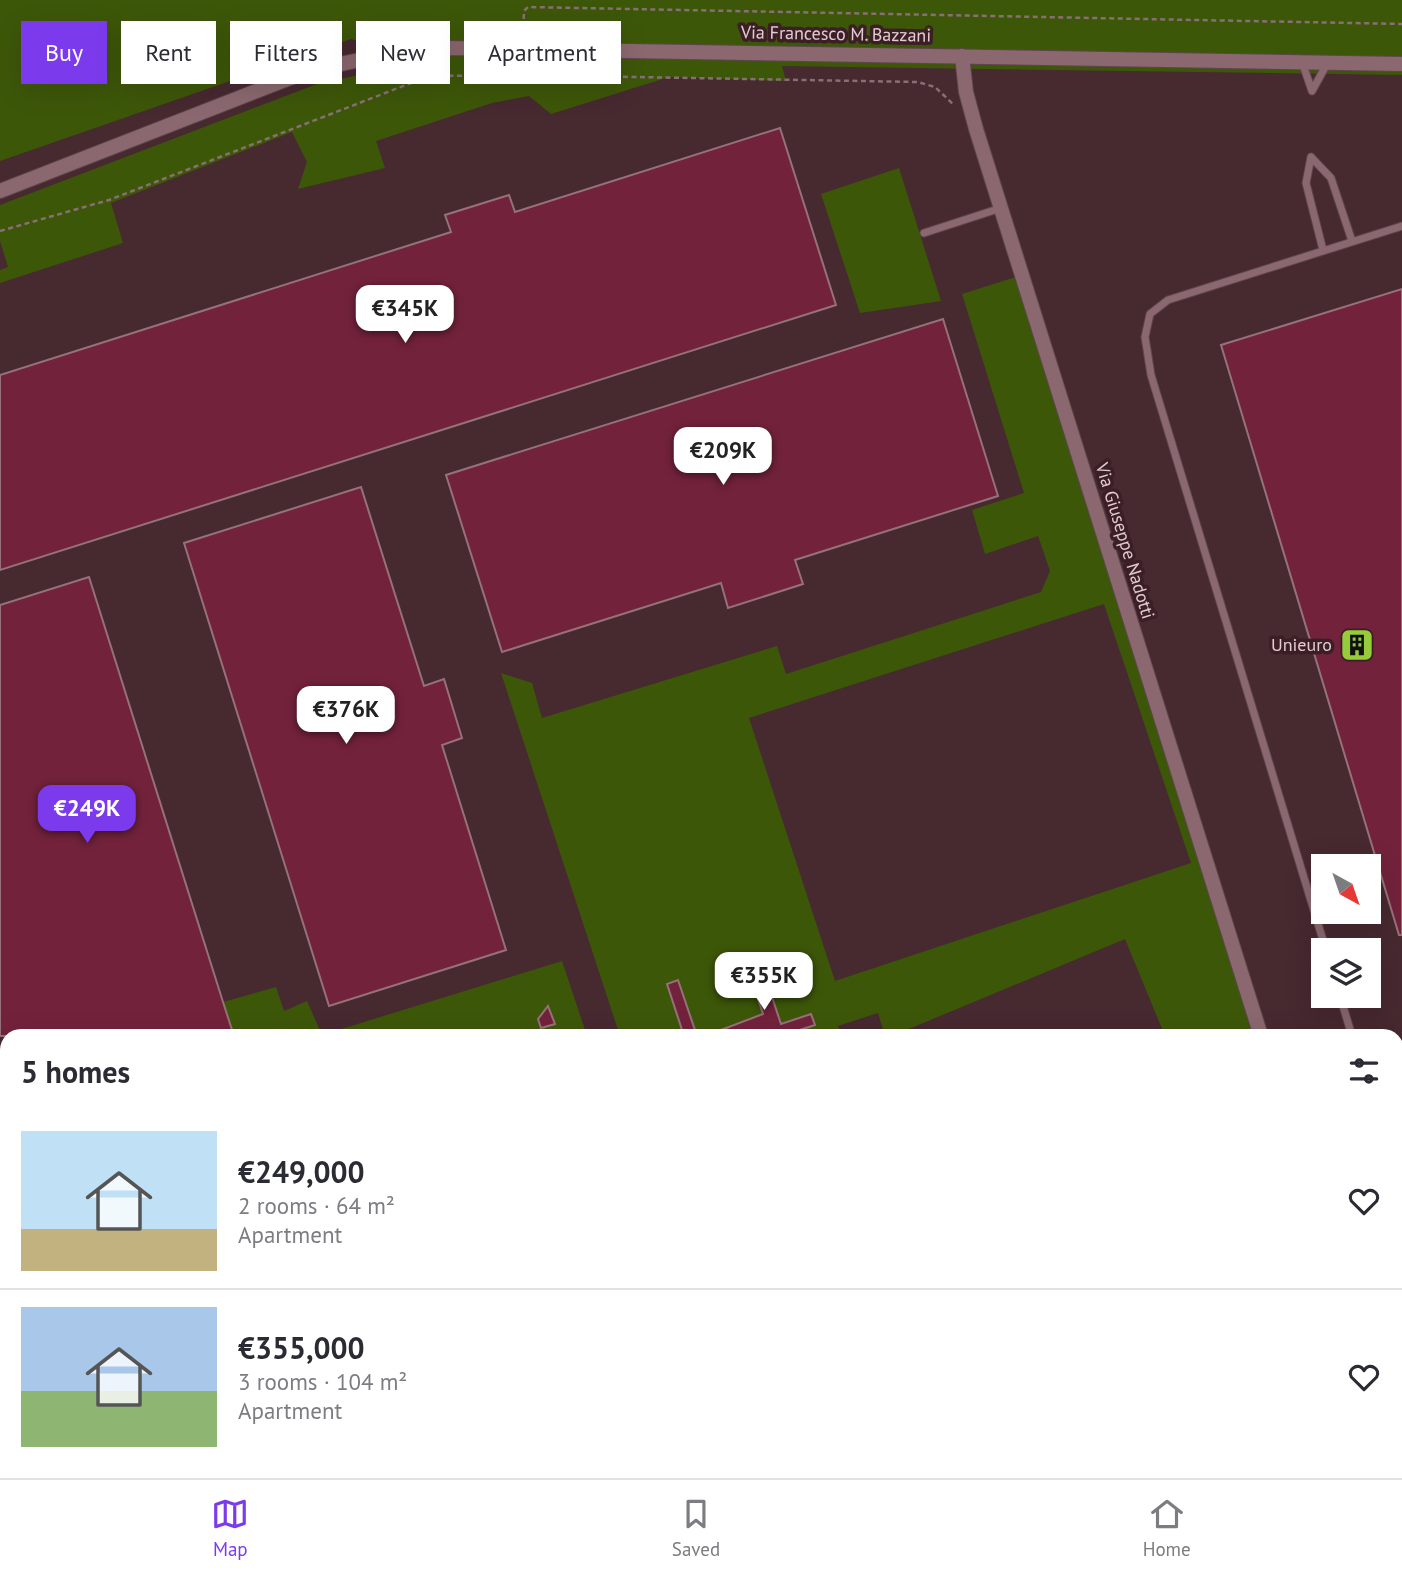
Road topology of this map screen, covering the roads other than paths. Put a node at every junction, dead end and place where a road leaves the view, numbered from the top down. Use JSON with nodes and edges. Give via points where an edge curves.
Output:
{"nodes":[{"id":1,"x":962,"y":56,"type":"junction"},
{"id":2,"x":1301,"y":62,"type":"junction"},
{"id":3,"x":1328,"y":62,"type":"junction"},
{"id":4,"x":1402,"y":64,"type":"edge"},
{"id":5,"x":0,"y":191,"type":"edge"},
{"id":6,"x":1000,"y":208,"type":"junction"},
{"id":7,"x":1402,"y":226,"type":"edge"},
{"id":8,"x":924,"y":233,"type":"dead end"},
{"id":9,"x":1352,"y":242,"type":"junction"},
{"id":10,"x":1323,"y":250,"type":"junction"},
{"id":11,"x":1322,"y":938,"type":"edge"},
{"id":12,"x":1344,"y":1008,"type":"edge"},
{"id":13,"x":1259,"y":1029,"type":"edge"},
{"id":14,"x":1350,"y":1029,"type":"edge"}],
"edges":[{"from":1,"to":2,"type":"street","name":"Via Francesco M. Bazzani"},
{"from":1,"to":5,"type":"street","name":"Via Francesco M. Bazzani","via":[[522,47],[378,55],[282,80]]},
{"from":1,"to":6,"type":"street","name":"Via Giuseppe Nadotti","via":[[966,92]]},
{"from":2,"to":3,"type":"street","name":"Via Francesco M. Bazzani"},
{"from":2,"to":3,"type":"lane","via":[[1312,92]]},
{"from":3,"to":4,"type":"street","name":"Via Francesco M. Bazzani"},
{"from":6,"to":8,"type":"lane"},
{"from":6,"to":13,"type":"street","name":"Via Giuseppe Nadotti"},
{"from":7,"to":9,"type":"lane"},
{"from":9,"to":10,"type":"lane"},
{"from":9,"to":10,"type":"lane","via":[[1331,178],[1311,157],[1306,183]]},
{"from":10,"to":11,"type":"lane","via":[[1168,300],[1150,314],[1145,337],[1151,375]]},
{"from":12,"to":14,"type":"lane"}]}
